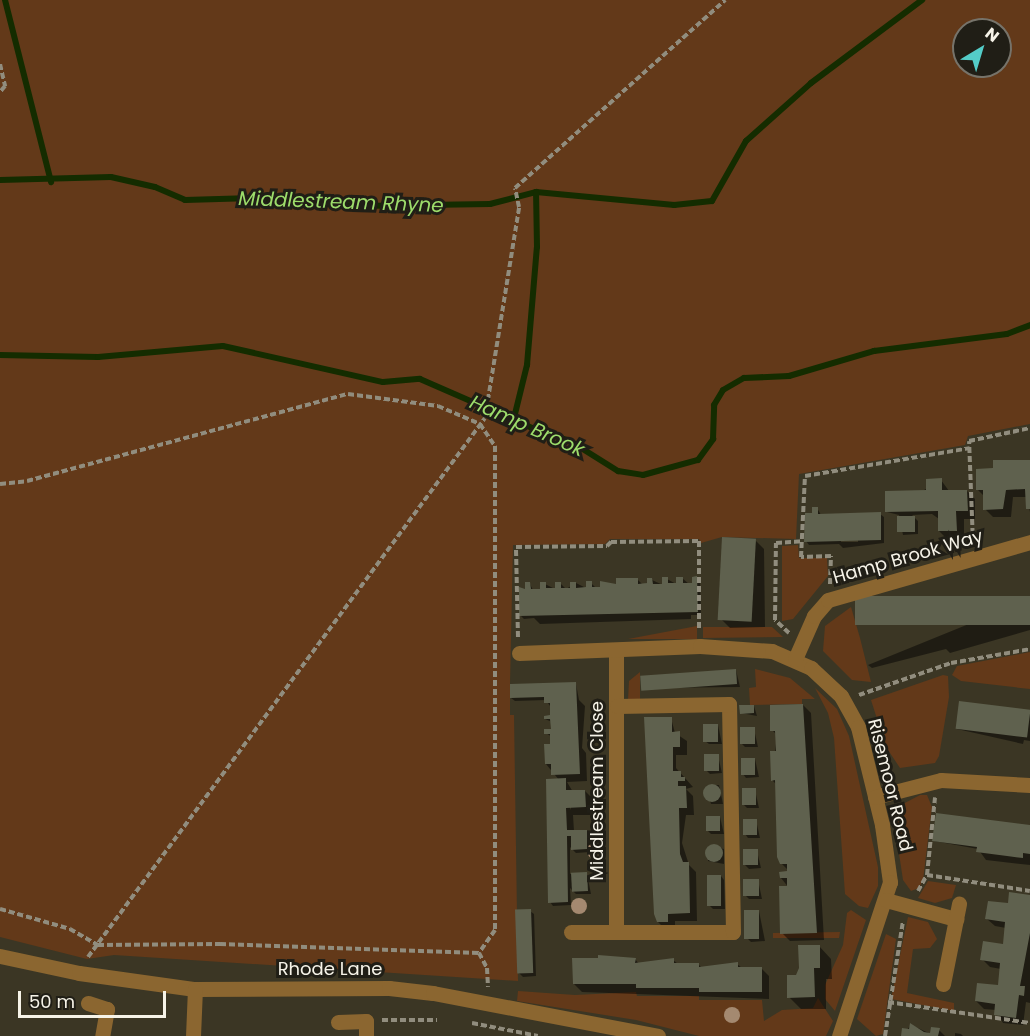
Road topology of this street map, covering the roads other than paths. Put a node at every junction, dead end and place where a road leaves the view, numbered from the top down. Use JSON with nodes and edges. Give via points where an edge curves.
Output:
{"nodes":[{"id":1,"x":1030,"y":542,"type":"edge"},
{"id":2,"x":616,"y":651,"type":"junction"},
{"id":3,"x":519,"y":653,"type":"road end"},
{"id":4,"x":795,"y":659,"type":"junction"},
{"id":5,"x":617,"y":706,"type":"junction"},
{"id":6,"x":1030,"y":785,"type":"edge"},
{"id":7,"x":875,"y":797,"type":"junction"},
{"id":8,"x":886,"y":900,"type":"junction"},
{"id":9,"x":616,"y":931,"type":"junction"},
{"id":10,"x":571,"y":932,"type":"dead end"},
{"id":11,"x":0,"y":956,"type":"edge"},
{"id":12,"x":943,"y":984,"type":"dead end"},
{"id":13,"x":195,"y":989,"type":"junction"},
{"id":14,"x":88,"y":1003,"type":"dead end"},
{"id":15,"x":338,"y":1022,"type":"dead end"},
{"id":16,"x":366,"y":1028,"type":"edge"},
{"id":17,"x":102,"y":1036,"type":"edge"},
{"id":18,"x":193,"y":1036,"type":"edge"},
{"id":19,"x":658,"y":1036,"type":"edge"},
{"id":20,"x":840,"y":1036,"type":"edge"}],
"edges":[{"from":1,"to":4,"type":"street","name":"Hamp Brook Way","via":[[828,600],[814,616]]},
{"from":2,"to":3,"type":"street","name":"Risemoor Road"},
{"from":2,"to":4,"type":"street","name":"Risemoor Road","via":[[699,646],[772,651]]},
{"from":2,"to":5,"type":"street","name":"Middlestream Close"},
{"from":4,"to":7,"type":"street","name":"Risemoor Road","via":[[819,674],[844,701],[858,727]]},
{"from":5,"to":9,"type":"street","name":"Middlestream Close"},
{"from":5,"to":9,"type":"street","via":[[729,704],[733,932]]},
{"from":6,"to":7,"type":"street","via":[[936,781]]},
{"from":7,"to":8,"type":"street","name":"Risemoor Road","via":[[890,873]]},
{"from":8,"to":12,"type":"street","via":[[958,912]]},
{"from":8,"to":20,"type":"street","name":"Risemoor Road"},
{"from":9,"to":10,"type":"street"},
{"from":11,"to":13,"type":"street","name":"Rhode Lane","via":[[79,973]]},
{"from":13,"to":18,"type":"street"},
{"from":13,"to":19,"type":"street","name":"Rhode Lane","via":[[389,988],[488,1002]]},
{"from":14,"to":17,"type":"street","via":[[107,1008]]},
{"from":15,"to":16,"type":"street"}]}
